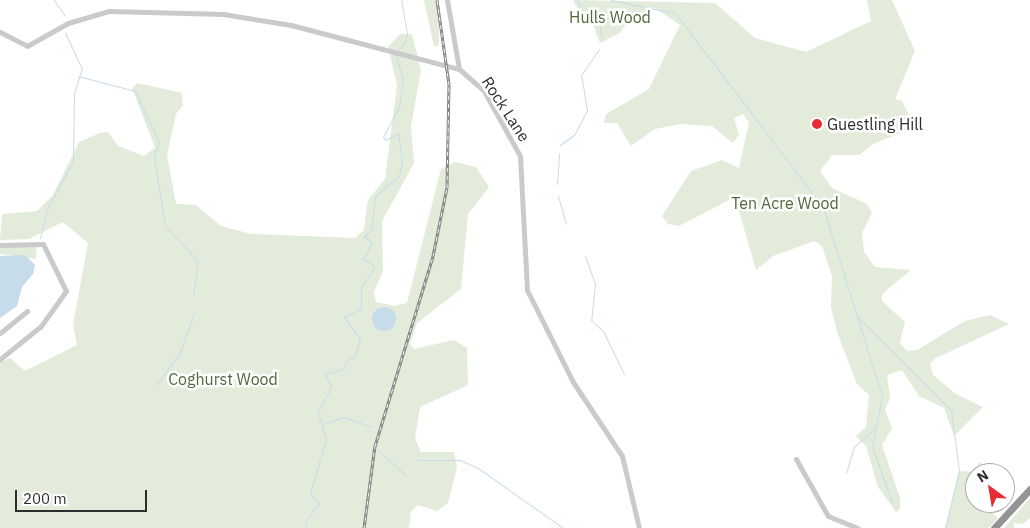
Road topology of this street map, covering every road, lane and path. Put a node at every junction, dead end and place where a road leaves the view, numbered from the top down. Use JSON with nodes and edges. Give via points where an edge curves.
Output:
{"nodes":[{"id":1,"x":447,"y":0,"type":"edge"},
{"id":2,"x":0,"y":32,"type":"edge"},
{"id":3,"x":459,"y":68,"type":"junction"},
{"id":4,"x":0,"y":244,"type":"edge"},
{"id":5,"x":27,"y":311,"type":"dead end"},
{"id":6,"x":0,"y":333,"type":"edge"},
{"id":7,"x":0,"y":359,"type":"edge"},
{"id":8,"x":796,"y":459,"type":"dead end"},
{"id":9,"x":1030,"y":489,"type":"edge"},
{"id":10,"x":639,"y":528,"type":"edge"},
{"id":11,"x":858,"y":528,"type":"edge"},
{"id":12,"x":995,"y":528,"type":"edge"}],
"edges":[{"from":1,"to":3,"type":"street"},
{"from":2,"to":3,"type":"street","name":"Rock Lane","via":[[27,46],[68,23],[109,11],[223,14],[292,25]]},
{"from":3,"to":10,"type":"street","name":"Rock Lane","via":[[484,92],[520,156],[528,290],[573,382],[619,451]]},
{"from":4,"to":7,"type":"street","via":[[43,244],[66,296],[28,339]]},
{"from":5,"to":6,"type":"street"},
{"from":8,"to":11,"type":"street","via":[[828,516]]},
{"from":9,"to":12,"type":"highway"}]}
